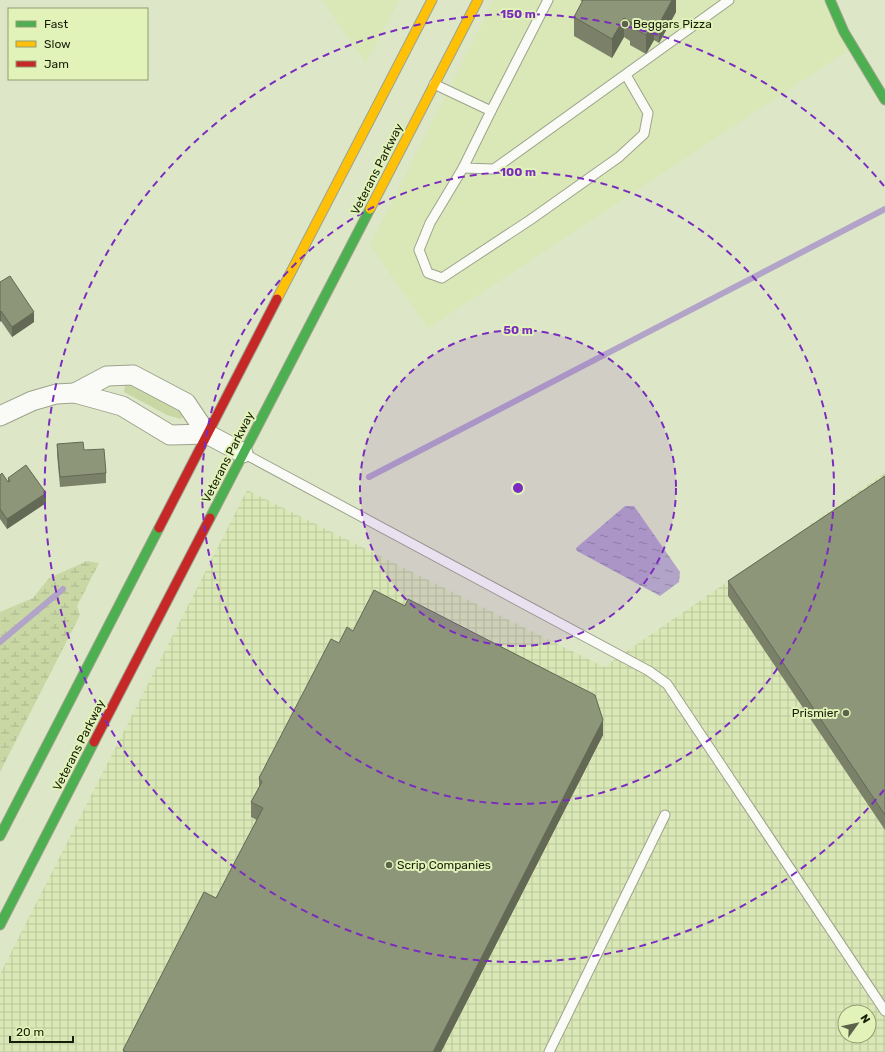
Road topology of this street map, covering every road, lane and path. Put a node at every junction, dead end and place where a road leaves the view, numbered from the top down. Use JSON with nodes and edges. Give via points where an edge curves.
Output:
{"nodes":[{"id":1,"x":432,"y":0,"type":"edge"},
{"id":2,"x":478,"y":0,"type":"edge"},
{"id":3,"x":548,"y":0,"type":"edge"},
{"id":4,"x":729,"y":0,"type":"edge"},
{"id":5,"x":830,"y":0,"type":"edge"},
{"id":6,"x":626,"y":75,"type":"junction"},
{"id":7,"x":434,"y":84,"type":"junction"},
{"id":8,"x":885,"y":100,"type":"edge"},
{"id":9,"x":491,"y":110,"type":"junction"},
{"id":10,"x":463,"y":168,"type":"junction"},
{"id":11,"x":75,"y":393,"type":"junction"},
{"id":12,"x":0,"y":416,"type":"edge"},
{"id":13,"x":207,"y":434,"type":"junction"},
{"id":14,"x":243,"y":453,"type":"junction"},
{"id":15,"x":665,"y":815,"type":"dead end"},
{"id":16,"x":0,"y":836,"type":"edge"},
{"id":17,"x":0,"y":925,"type":"edge"},
{"id":18,"x":885,"y":1011,"type":"edge"},
{"id":19,"x":548,"y":1052,"type":"edge"}],
"edges":[{"from":1,"to":13,"type":"main road"},
{"from":2,"to":7,"type":"main road","name":"Veterans Parkway"},
{"from":3,"to":9,"type":"lane"},
{"from":4,"to":6,"type":"lane"},
{"from":5,"to":8,"type":"main road","via":[[844,32]]},
{"from":6,"to":10,"type":"lane","via":[[494,169]]},
{"from":6,"to":10,"type":"lane","via":[[648,113],[644,134],[619,157],[549,207],[442,278],[428,273],[419,250],[430,223]]},
{"from":7,"to":9,"type":"lane"},
{"from":7,"to":14,"type":"main road","name":"Veterans Parkway"},
{"from":9,"to":10,"type":"lane"},
{"from":11,"to":12,"type":"street","via":[[56,394],[32,401]]},
{"from":11,"to":13,"type":"street","via":[[122,406],[170,434]]},
{"from":11,"to":13,"type":"street","via":[[107,376],[133,375],[186,403]]},
{"from":13,"to":14,"type":"street"},
{"from":13,"to":16,"type":"main road"},
{"from":14,"to":17,"type":"main road","name":"Veterans Parkway"},
{"from":14,"to":18,"type":"lane","via":[[649,671],[667,684]]},
{"from":15,"to":19,"type":"lane"}]}
